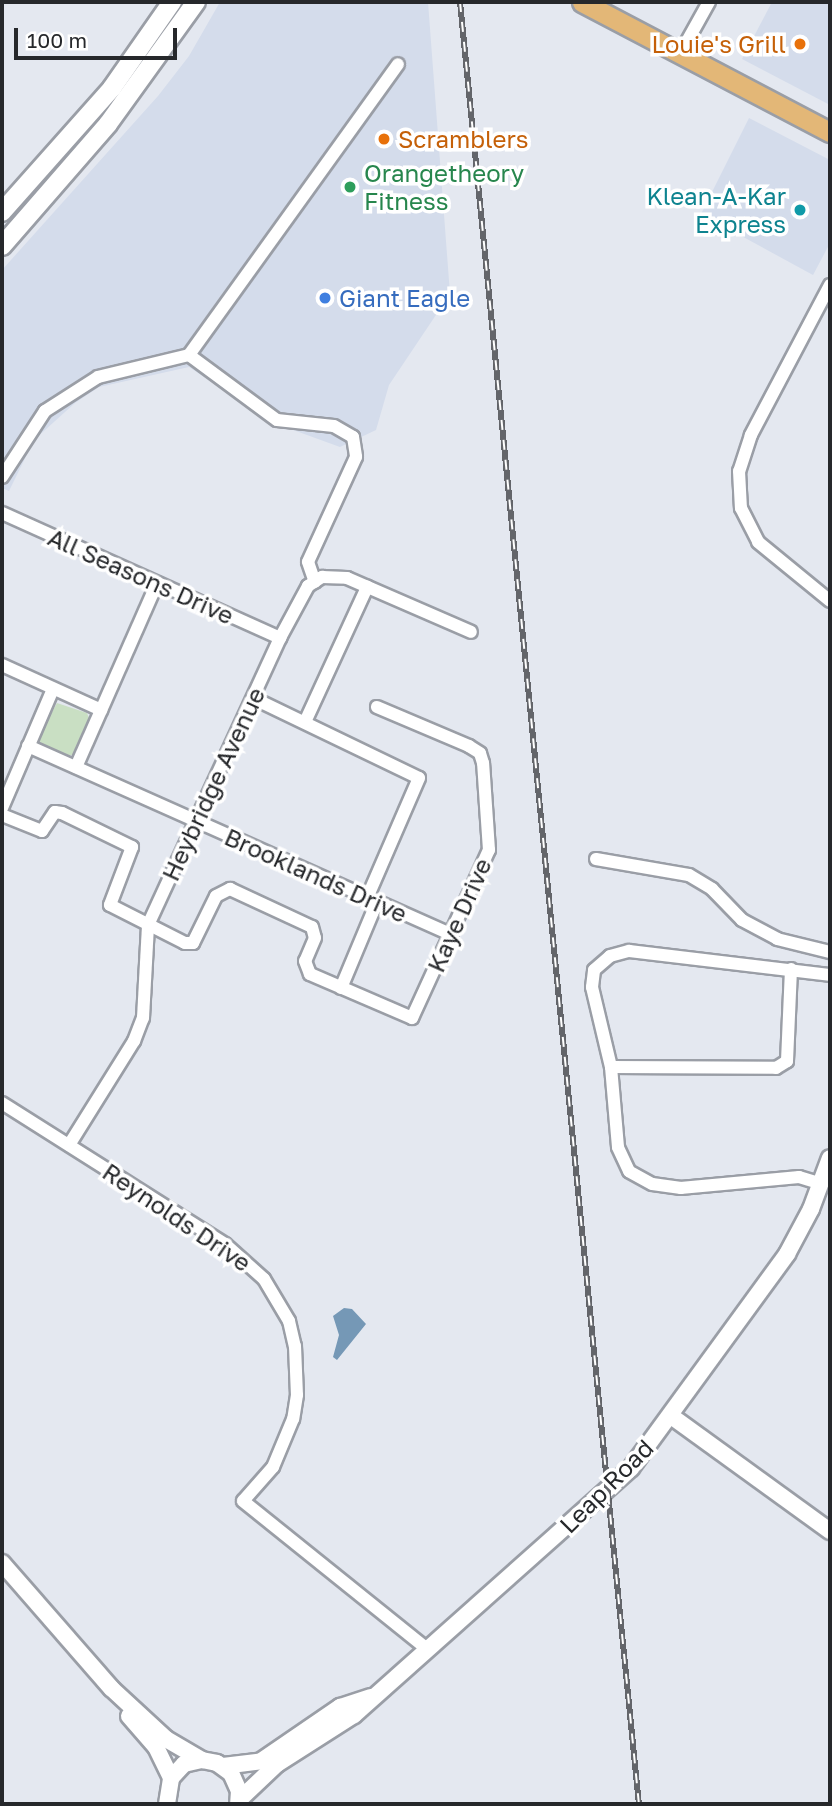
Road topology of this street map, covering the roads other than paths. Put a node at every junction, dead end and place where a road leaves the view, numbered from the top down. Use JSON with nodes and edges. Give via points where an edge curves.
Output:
{"nodes":[{"id":1,"x":173,"y":2,"type":"edge"},
{"id":2,"x":582,"y":2,"type":"edge"},
{"id":3,"x":709,"y":2,"type":"edge"},
{"id":4,"x":194,"y":6,"type":"edge"},
{"id":5,"x":680,"y":54,"type":"junction"},
{"id":6,"x":398,"y":64,"type":"dead end"},
{"id":7,"x":830,"y":132,"type":"edge"},
{"id":8,"x":2,"y":212,"type":"edge"},
{"id":9,"x":2,"y":246,"type":"edge"},
{"id":10,"x":830,"y":285,"type":"edge"},
{"id":11,"x":189,"y":355,"type":"junction"},
{"id":12,"x":2,"y":477,"type":"edge"},
{"id":13,"x":2,"y":513,"type":"edge"},
{"id":14,"x":315,"y":582,"type":"junction"},
{"id":15,"x":157,"y":583,"type":"junction"},
{"id":16,"x":367,"y":587,"type":"junction"},
{"id":17,"x":830,"y":601,"type":"edge"},
{"id":18,"x":471,"y":632,"type":"dead end"},
{"id":19,"x":280,"y":638,"type":"junction"},
{"id":20,"x":2,"y":665,"type":"edge"},
{"id":21,"x":53,"y":689,"type":"junction"},
{"id":22,"x":253,"y":698,"type":"junction"},
{"id":23,"x":377,"y":707,"type":"dead end"},
{"id":24,"x":101,"y":710,"type":"junction"},
{"id":25,"x":305,"y":722,"type":"junction"},
{"id":26,"x":28,"y":746,"type":"junction"},
{"id":27,"x":76,"y":767,"type":"junction"},
{"id":28,"x":2,"y":808,"type":"edge"},
{"id":29,"x":2,"y":815,"type":"edge"},
{"id":30,"x":195,"y":822,"type":"junction"},
{"id":31,"x":596,"y":859,"type":"dead end"},
{"id":32,"x":372,"y":900,"type":"junction"},
{"id":33,"x":148,"y":925,"type":"junction"},
{"id":34,"x":452,"y":935,"type":"junction"},
{"id":35,"x":830,"y":952,"type":"edge"},
{"id":36,"x":790,"y":969,"type":"junction"},
{"id":37,"x":830,"y":975,"type":"edge"},
{"id":38,"x":341,"y":988,"type":"junction"},
{"id":39,"x":611,"y":1068,"type":"junction"},
{"id":40,"x":2,"y":1103,"type":"edge"},
{"id":41,"x":69,"y":1145,"type":"junction"},
{"id":42,"x":830,"y":1158,"type":"edge"},
{"id":43,"x":822,"y":1184,"type":"junction"},
{"id":44,"x":671,"y":1416,"type":"junction"},
{"id":45,"x":830,"y":1531,"type":"edge"},
{"id":46,"x":2,"y":1563,"type":"edge"},
{"id":47,"x":426,"y":1648,"type":"junction"},
{"id":48,"x":111,"y":1688,"type":"junction"},
{"id":49,"x":370,"y":1697,"type":"junction"},
{"id":50,"x":202,"y":1760,"type":"junction"},
{"id":51,"x":223,"y":1766,"type":"junction"},
{"id":52,"x":171,"y":1778,"type":"junction"},
{"id":53,"x":238,"y":1802,"type":"edge"},
{"id":54,"x":167,"y":1804,"type":"edge"}],
"edges":[{"from":1,"to":4,"type":"street"},
{"from":1,"to":8,"type":"main road","via":[[112,88]]},
{"from":2,"to":5,"type":"main road"},
{"from":3,"to":5,"type":"street"},
{"from":4,"to":9,"type":"main road","via":[[108,124]]},
{"from":5,"to":7,"type":"main road"},
{"from":6,"to":11,"type":"street"},
{"from":10,"to":17,"type":"street","via":[[751,435],[739,471],[741,508],[758,542]]},
{"from":11,"to":12,"type":"street","via":[[98,377],[45,411]]},
{"from":11,"to":14,"type":"street","via":[[277,421],[334,426],[353,437],[356,457],[308,562]]},
{"from":13,"to":15,"type":"street","name":"All Seasons Drive"},
{"from":14,"to":16,"type":"street","via":[[331,576]]},
{"from":14,"to":19,"type":"street","name":"Heybridge Avenue","via":[[303,593]]},
{"from":15,"to":19,"type":"street","name":"All Seasons Drive"},
{"from":15,"to":24,"type":"street"},
{"from":16,"to":18,"type":"street"},
{"from":16,"to":25,"type":"street"},
{"from":19,"to":22,"type":"street","name":"Heybridge Avenue"},
{"from":20,"to":21,"type":"street"},
{"from":21,"to":24,"type":"street"},
{"from":21,"to":26,"type":"street"},
{"from":22,"to":25,"type":"street"},
{"from":22,"to":30,"type":"street","name":"Heybridge Avenue"},
{"from":23,"to":34,"type":"street","name":"Kaye Drive","via":[[468,746],[480,753],[483,762],[489,850]]},
{"from":24,"to":27,"type":"street"},
{"from":25,"to":32,"type":"street","via":[[419,778]]},
{"from":26,"to":27,"type":"street","name":"Brooklands Drive"},
{"from":26,"to":28,"type":"street"},
{"from":27,"to":30,"type":"street","name":"Brooklands Drive"},
{"from":29,"to":33,"type":"street","via":[[42,831],[55,812],[62,813],[132,847],[110,905]]},
{"from":30,"to":32,"type":"street","name":"Brooklands Drive"},
{"from":30,"to":33,"type":"street","name":"Heybridge Avenue"},
{"from":31,"to":35,"type":"street","via":[[689,875],[712,889],[743,920],[777,939]]},
{"from":32,"to":34,"type":"street","name":"Brooklands Drive"},
{"from":32,"to":38,"type":"street"},
{"from":33,"to":38,"type":"street","via":[[193,943],[216,896],[230,888],[312,927],[315,938],[305,969]]},
{"from":33,"to":41,"type":"street","name":"Heybridge Avenue","via":[[144,1018]]},
{"from":34,"to":38,"type":"street","name":"Kaye Drive","via":[[412,1018]]},
{"from":36,"to":37,"type":"street"},
{"from":36,"to":39,"type":"street","via":[[787,1061],[776,1068]]},
{"from":36,"to":39,"type":"street","via":[[653,953],[610,956],[594,970],[592,987]]},
{"from":39,"to":43,"type":"street","via":[[618,1147],[629,1171],[652,1184],[681,1188],[799,1177]]},
{"from":40,"to":41,"type":"street","name":"Reynolds Drive"},
{"from":41,"to":47,"type":"street","name":"Reynolds Drive","via":[[225,1244],[264,1279],[289,1321],[297,1395],[293,1419],[273,1467],[243,1501]]},
{"from":42,"to":43,"type":"street","name":"Leap Road"},
{"from":43,"to":44,"type":"street","name":"Leap Road","via":[[787,1254]]},
{"from":44,"to":45,"type":"street"},
{"from":44,"to":47,"type":"street","name":"Leap Road","via":[[631,1468]]},
{"from":46,"to":48,"type":"street"},
{"from":47,"to":49,"type":"street","name":"Leap Road"},
{"from":48,"to":50,"type":"street","via":[[166,1739]]},
{"from":48,"to":52,"type":"street","via":[[115,1700],[156,1747]]},
{"from":49,"to":51,"type":"street","name":"Leap Road","via":[[340,1707],[261,1761]]},
{"from":49,"to":53,"type":"street","name":"Leap Road","via":[[354,1716],[261,1776]]},
{"from":50,"to":51,"type":"street"},
{"from":50,"to":52,"type":"street","via":[[184,1765]]},
{"from":51,"to":53,"type":"street","via":[[236,1781]]},
{"from":52,"to":54,"type":"street"}]}
